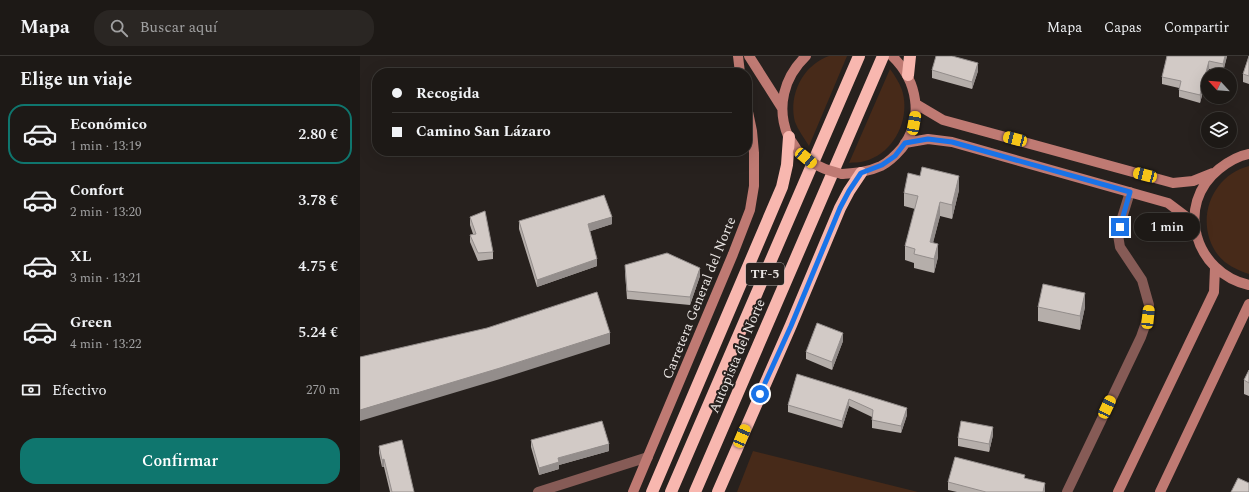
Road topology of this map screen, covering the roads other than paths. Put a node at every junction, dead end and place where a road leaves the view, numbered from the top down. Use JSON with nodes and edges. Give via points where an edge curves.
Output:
{"nodes":[{"id":1,"x":738,"y":56,"type":"edge"},
{"id":2,"x":749,"y":56,"type":"edge"},
{"id":3,"x":806,"y":56,"type":"edge"},
{"id":4,"x":859,"y":56,"type":"edge"},
{"id":5,"x":883,"y":56,"type":"edge"},
{"id":6,"x":892,"y":56,"type":"edge"},
{"id":7,"x":910,"y":56,"type":"edge"},
{"id":8,"x":739,"y":68,"type":"edge"},
{"id":9,"x":908,"y":75,"type":"junction"},
{"id":10,"x":916,"y":104,"type":"junction"},
{"id":11,"x":782,"y":108,"type":"junction"},
{"id":12,"x":752,"y":131,"type":"edge"},
{"id":13,"x":789,"y":137,"type":"junction"},
{"id":14,"x":905,"y":143,"type":"junction"},
{"id":15,"x":1249,"y":154,"type":"edge"},
{"id":16,"x":861,"y":173,"type":"junction"},
{"id":17,"x":1213,"y":173,"type":"junction"},
{"id":18,"x":1130,"y":192,"type":"junction"},
{"id":19,"x":1195,"y":227,"type":"junction"},
{"id":20,"x":1215,"y":268,"type":"junction"},
{"id":21,"x":1249,"y":285,"type":"edge"},
{"id":22,"x":1249,"y":304,"type":"edge"},
{"id":23,"x":648,"y":457,"type":"junction"},
{"id":24,"x":538,"y":492,"type":"edge"},
{"id":25,"x":633,"y":492,"type":"edge"},
{"id":26,"x":652,"y":492,"type":"edge"},
{"id":27,"x":671,"y":492,"type":"edge"},
{"id":28,"x":695,"y":492,"type":"edge"},
{"id":29,"x":718,"y":492,"type":"edge"},
{"id":30,"x":1067,"y":492,"type":"edge"},
{"id":31,"x":1118,"y":492,"type":"edge"},
{"id":32,"x":1160,"y":492,"type":"edge"}],
"edges":[{"from":1,"to":8,"type":"main road"},
{"from":2,"to":11,"type":"main road"},
{"from":3,"to":11,"type":"main road","via":[[790,77],[784,92]]},
{"from":4,"to":27,"type":"highway","name":"Autopista del Norte","number":"TF-5"},
{"from":5,"to":28,"type":"highway","name":"Autopista del Norte","number":"TF-5"},
{"from":6,"to":9,"type":"main road"},
{"from":7,"to":9,"type":"highway"},
{"from":9,"to":10,"type":"main road"},
{"from":10,"to":14,"type":"main road","via":[[914,123]]},
{"from":10,"to":17,"type":"main road","via":[[942,120],[1173,183],[1193,181]]},
{"from":11,"to":13,"type":"main road"},
{"from":12,"to":23,"type":"main road","name":"Carretera General del Norte","via":[[754,186],[750,210]]},
{"from":13,"to":16,"type":"main road","bridge":true,"via":[[798,152],[813,164],[842,174]]},
{"from":13,"to":26,"type":"highway","via":[[782,187]]},
{"from":14,"to":16,"type":"main road","via":[[895,156],[882,165]]},
{"from":14,"to":18,"type":"main road","via":[[928,139],[952,142]]},
{"from":15,"to":17,"type":"main road","via":[[1227,162]]},
{"from":16,"to":29,"type":"highway","via":[[840,208]]},
{"from":17,"to":19,"type":"main road","via":[[1198,198]]},
{"from":18,"to":19,"type":"main road","via":[[1168,203]]},
{"from":18,"to":30,"type":"street","via":[[1118,235],[1120,247],[1142,280],[1150,305],[1148,317],[1141,337]]},
{"from":19,"to":20,"type":"main road","via":[[1198,242]]},
{"from":20,"to":21,"type":"main road","via":[[1226,277]]},
{"from":20,"to":31,"type":"main road","via":[[1214,292]]},
{"from":22,"to":32,"type":"main road"},
{"from":23,"to":24,"type":"street"},
{"from":23,"to":25,"type":"main road","name":"Carretera General del Norte"}]}
